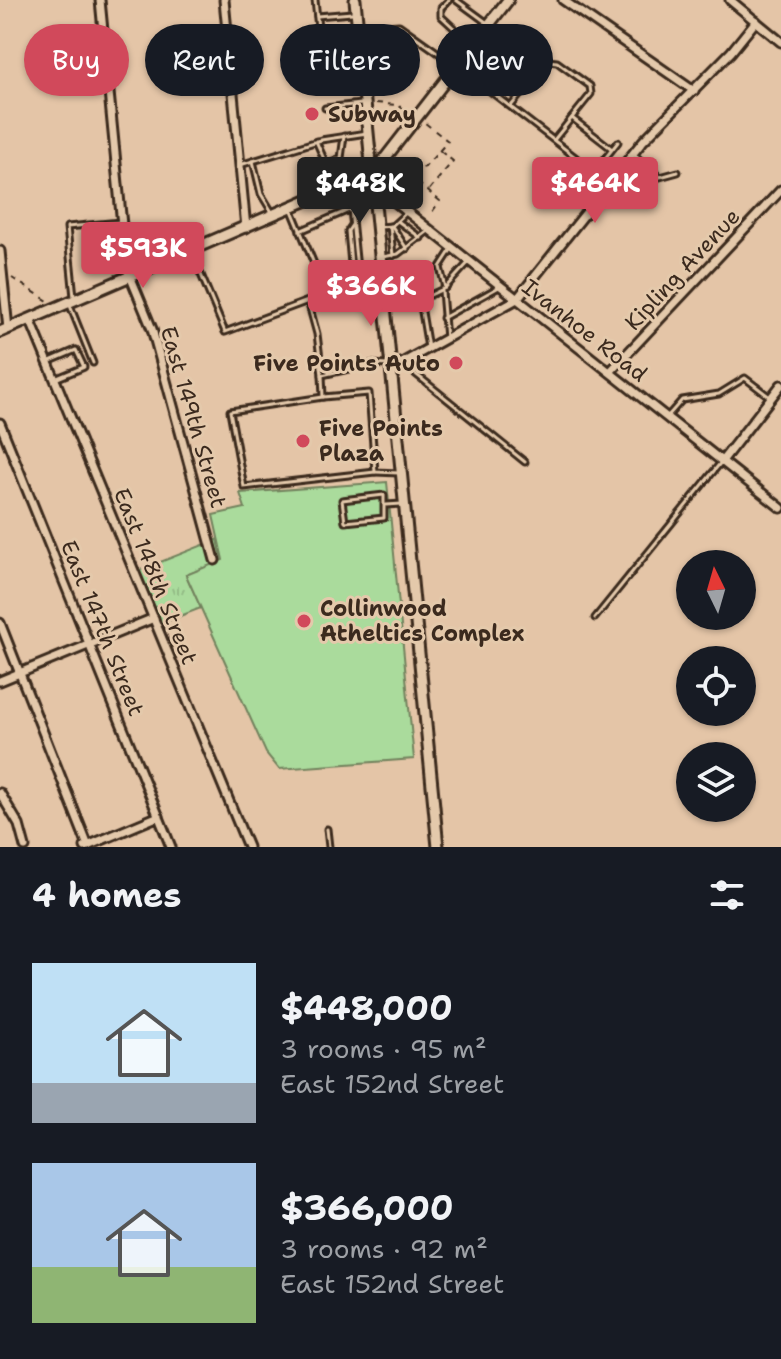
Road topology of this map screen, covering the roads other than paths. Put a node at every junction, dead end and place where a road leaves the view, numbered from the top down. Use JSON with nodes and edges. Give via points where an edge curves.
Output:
{"nodes":[{"id":1,"x":100,"y":0,"type":"edge"},
{"id":2,"x":224,"y":0,"type":"edge"},
{"id":3,"x":315,"y":0,"type":"edge"},
{"id":4,"x":355,"y":0,"type":"edge"},
{"id":5,"x":449,"y":0,"type":"edge"},
{"id":6,"x":456,"y":0,"type":"edge"},
{"id":7,"x":563,"y":0,"type":"edge"},
{"id":8,"x":730,"y":0,"type":"edge"},
{"id":9,"x":502,"y":2,"type":"edge"},
{"id":10,"x":356,"y":12,"type":"junction"},
{"id":11,"x":317,"y":16,"type":"junction"},
{"id":12,"x":756,"y":21,"type":"junction"},
{"id":13,"x":318,"y":24,"type":"edge"},
{"id":14,"x":357,"y":24,"type":"edge"},
{"id":15,"x":450,"y":24,"type":"edge"},
{"id":16,"x":489,"y":24,"type":"joint"},
{"id":17,"x":781,"y":42,"type":"edge"},
{"id":18,"x":694,"y":91,"type":"junction"},
{"id":19,"x":436,"y":92,"type":"edge"},
{"id":20,"x":368,"y":96,"type":"edge"},
{"id":21,"x":498,"y":96,"type":"edge"},
{"id":22,"x":370,"y":104,"type":"junction"},
{"id":23,"x":511,"y":106,"type":"junction"},
{"id":24,"x":325,"y":108,"type":"dead end"},
{"id":25,"x":572,"y":118,"type":"junction"},
{"id":26,"x":367,"y":133,"type":"junction"},
{"id":27,"x":344,"y":136,"type":"junction"},
{"id":28,"x":554,"y":140,"type":"junction"},
{"id":29,"x":316,"y":141,"type":"junction"},
{"id":30,"x":618,"y":142,"type":"dead end"},
{"id":31,"x":612,"y":149,"type":"junction"},
{"id":32,"x":633,"y":154,"type":"junction"},
{"id":33,"x":253,"y":161,"type":"junction"},
{"id":34,"x":326,"y":164,"type":"junction"},
{"id":35,"x":240,"y":165,"type":"junction"},
{"id":36,"x":595,"y":171,"type":"junction"},
{"id":37,"x":678,"y":172,"type":"dead end"},
{"id":38,"x":372,"y":175,"type":"junction"},
{"id":39,"x":609,"y":183,"type":"junction"},
{"id":40,"x":336,"y":187,"type":"junction"},
{"id":41,"x":781,"y":190,"type":"edge"},
{"id":42,"x":291,"y":208,"type":"junction"},
{"id":43,"x":407,"y":212,"type":"junction"},
{"id":44,"x":273,"y":216,"type":"junction"},
{"id":45,"x":121,"y":222,"type":"junction"},
{"id":46,"x":399,"y":222,"type":"junction"},
{"id":47,"x":353,"y":224,"type":"junction"},
{"id":48,"x":391,"y":226,"type":"junction"},
{"id":49,"x":377,"y":227,"type":"junction"},
{"id":50,"x":246,"y":228,"type":"junction"},
{"id":51,"x":429,"y":229,"type":"junction"},
{"id":52,"x":300,"y":231,"type":"junction"},
{"id":53,"x":421,"y":238,"type":"junction"},
{"id":54,"x":453,"y":248,"type":"junction"},
{"id":55,"x":407,"y":249,"type":"junction"},
{"id":56,"x":0,"y":251,"type":"edge"},
{"id":57,"x":191,"y":251,"type":"junction"},
{"id":58,"x":393,"y":256,"type":"junction"},
{"id":59,"x":379,"y":258,"type":"junction"},
{"id":60,"x":469,"y":262,"type":"junction"},
{"id":61,"x":316,"y":269,"type":"junction"},
{"id":62,"x":1,"y":270,"type":"edge"},
{"id":63,"x":352,"y":275,"type":"junction"},
{"id":64,"x":131,"y":277,"type":"junction"},
{"id":65,"x":319,"y":278,"type":"junction"},
{"id":66,"x":500,"y":286,"type":"junction"},
{"id":67,"x":384,"y":287,"type":"junction"},
{"id":68,"x":443,"y":289,"type":"junction"},
{"id":69,"x":359,"y":290,"type":"junction"},
{"id":70,"x":517,"y":299,"type":"junction"},
{"id":71,"x":71,"y":302,"type":"junction"},
{"id":72,"x":443,"y":318,"type":"junction"},
{"id":73,"x":30,"y":319,"type":"junction"},
{"id":74,"x":4,"y":331,"type":"edge"},
{"id":75,"x":446,"y":339,"type":"junction"},
{"id":76,"x":87,"y":346,"type":"junction"},
{"id":77,"x":428,"y":348,"type":"junction"},
{"id":78,"x":76,"y":350,"type":"junction"},
{"id":79,"x":48,"y":362,"type":"junction"},
{"id":80,"x":93,"y":363,"type":"dead end"},
{"id":81,"x":402,"y":363,"type":"junction"},
{"id":82,"x":391,"y":365,"type":"junction"},
{"id":83,"x":610,"y":372,"type":"junction"},
{"id":84,"x":322,"y":375,"type":"junction"},
{"id":85,"x":55,"y":379,"type":"junction"},
{"id":86,"x":781,"y":385,"type":"edge"},
{"id":87,"x":323,"y":397,"type":"junction"},
{"id":88,"x":771,"y":398,"type":"junction"},
{"id":89,"x":666,"y":417,"type":"junction"},
{"id":90,"x":0,"y":423,"type":"edge"},
{"id":91,"x":722,"y":461,"type":"junction"},
{"id":92,"x":525,"y":462,"type":"dead end"},
{"id":93,"x":375,"y":472,"type":"junction"},
{"id":94,"x":403,"y":473,"type":"junction"},
{"id":95,"x":405,"y":503,"type":"junction"},
{"id":96,"x":386,"y":505,"type":"junction"},
{"id":97,"x":781,"y":508,"type":"edge"},
{"id":98,"x":215,"y":560,"type":"dead end"},
{"id":99,"x":154,"y":618,"type":"junction"},
{"id":100,"x":595,"y":618,"type":"dead end"},
{"id":101,"x":0,"y":623,"type":"edge"},
{"id":102,"x":91,"y":644,"type":"junction"},
{"id":103,"x":20,"y":673,"type":"junction"},
{"id":104,"x":0,"y":681,"type":"edge"},
{"id":105,"x":0,"y":793,"type":"edge"},
{"id":106,"x":159,"y":816,"type":"junction"},
{"id":107,"x":327,"y":829,"type":"dead end"},
{"id":108,"x":87,"y":846,"type":"edge"},
{"id":109,"x":25,"y":847,"type":"edge"},
{"id":110,"x":171,"y":847,"type":"edge"},
{"id":111,"x":248,"y":847,"type":"edge"},
{"id":112,"x":329,"y":847,"type":"edge"},
{"id":113,"x":438,"y":847,"type":"edge"}],
"edges":[{"from":1,"to":45,"type":"street","name":"East 149th Street"},
{"from":2,"to":35,"type":"street"},
{"from":3,"to":11,"type":"lane"},
{"from":4,"to":10,"type":"street"},
{"from":5,"to":15,"type":"lane","via":[[441,16]]},
{"from":6,"to":16,"type":"lane"},
{"from":7,"to":18,"type":"street"},
{"from":8,"to":12,"type":"street"},
{"from":9,"to":16,"type":"street"},
{"from":10,"to":11,"type":"lane"},
{"from":10,"to":14,"type":"street"},
{"from":11,"to":13,"type":"lane"},
{"from":12,"to":17,"type":"street"},
{"from":12,"to":18,"type":"street"},
{"from":18,"to":32,"type":"street"},
{"from":19,"to":38,"type":"street"},
{"from":20,"to":22,"type":"street"},
{"from":21,"to":23,"type":"lane"},
{"from":22,"to":24,"type":"lane"},
{"from":22,"to":26,"type":"street"},
{"from":23,"to":25,"type":"lane","via":[[552,61],[590,86],[591,94]]},
{"from":23,"to":28,"type":"lane"},
{"from":25,"to":28,"type":"lane"},
{"from":25,"to":31,"type":"lane"},
{"from":26,"to":27,"type":"lane"},
{"from":26,"to":38,"type":"street"},
{"from":27,"to":29,"type":"lane"},
{"from":27,"to":34,"type":"lane","via":[[341,158]]},
{"from":28,"to":36,"type":"lane"},
{"from":29,"to":33,"type":"lane"},
{"from":29,"to":34,"type":"lane"},
{"from":30,"to":31,"type":"lane"},
{"from":31,"to":36,"type":"lane"},
{"from":32,"to":37,"type":"lane","via":[[660,177]]},
{"from":32,"to":39,"type":"street"},
{"from":33,"to":35,"type":"lane"},
{"from":33,"to":44,"type":"lane"},
{"from":34,"to":40,"type":"lane"},
{"from":35,"to":50,"type":"street"},
{"from":36,"to":39,"type":"lane"},
{"from":38,"to":40,"type":"street"},
{"from":38,"to":43,"type":"street","name":"Ivanhoe Road"},
{"from":38,"to":49,"type":"street"},
{"from":39,"to":70,"type":"street"},
{"from":40,"to":42,"type":"street"},
{"from":41,"to":83,"type":"street","name":"Kipling Avenue"},
{"from":42,"to":44,"type":"street"},
{"from":42,"to":52,"type":"lane"},
{"from":43,"to":46,"type":"lane"},
{"from":43,"to":51,"type":"street","name":"Ivanhoe Road"},
{"from":44,"to":50,"type":"street"},
{"from":45,"to":64,"type":"street","name":"East 149th Street"},
{"from":45,"to":71,"type":"lane","via":[[67,227]]},
{"from":46,"to":48,"type":"lane"},
{"from":46,"to":53,"type":"lane"},
{"from":47,"to":52,"type":"lane","via":[[351,209]]},
{"from":47,"to":63,"type":"lane","via":[[348,231]]},
{"from":47,"to":69,"type":"lane"},
{"from":48,"to":49,"type":"lane"},
{"from":48,"to":55,"type":"lane"},
{"from":48,"to":58,"type":"lane"},
{"from":49,"to":59,"type":"street"},
{"from":50,"to":57,"type":"street"},
{"from":51,"to":53,"type":"lane"},
{"from":51,"to":54,"type":"street","name":"Ivanhoe Road"},
{"from":52,"to":61,"type":"lane"},
{"from":53,"to":55,"type":"lane"},
{"from":54,"to":60,"type":"street","name":"Ivanhoe Road"},
{"from":54,"to":68,"type":"lane","via":[[440,267]]},
{"from":55,"to":58,"type":"lane"},
{"from":56,"to":62,"type":"street"},
{"from":57,"to":64,"type":"street"},
{"from":57,"to":84,"type":"lane","via":[[225,332],[308,301]]},
{"from":58,"to":59,"type":"lane"},
{"from":59,"to":67,"type":"street"},
{"from":60,"to":66,"type":"street","name":"Ivanhoe Road"},
{"from":60,"to":68,"type":"lane"},
{"from":61,"to":63,"type":"lane","via":[[343,281]]},
{"from":61,"to":65,"type":"lane"},
{"from":62,"to":74,"type":"street"},
{"from":63,"to":65,"type":"lane","via":[[338,286]]},
{"from":64,"to":71,"type":"street"},
{"from":64,"to":98,"type":"street","name":"East 149th Street","via":[[152,329]]},
{"from":65,"to":69,"type":"lane","via":[[333,293]]},
{"from":66,"to":70,"type":"street","name":"Ivanhoe Road"},
{"from":66,"to":72,"type":"lane"},
{"from":67,"to":69,"type":"lane"},
{"from":67,"to":82,"type":"street"},
{"from":68,"to":72,"type":"lane"},
{"from":68,"to":77,"type":"lane","via":[[420,300]]},
{"from":70,"to":75,"type":"street"},
{"from":70,"to":83,"type":"street","name":"Ivanhoe Road"},
{"from":71,"to":73,"type":"street"},
{"from":71,"to":76,"type":"lane"},
{"from":72,"to":75,"type":"lane"},
{"from":73,"to":74,"type":"street"},
{"from":73,"to":79,"type":"street","name":"East 148th Street"},
{"from":75,"to":77,"type":"street"},
{"from":76,"to":78,"type":"lane"},
{"from":76,"to":80,"type":"lane"},
{"from":77,"to":81,"type":"street"},
{"from":78,"to":79,"type":"lane"},
{"from":78,"to":85,"type":"lane","via":[[84,367]]},
{"from":79,"to":85,"type":"street","name":"East 148th Street"},
{"from":81,"to":82,"type":"street"},
{"from":81,"to":92,"type":"lane"},
{"from":82,"to":84,"type":"lane"},
{"from":82,"to":94,"type":"street"},
{"from":83,"to":89,"type":"street","name":"Ivanhoe Road"},
{"from":84,"to":87,"type":"lane"},
{"from":85,"to":99,"type":"street","name":"East 148th Street"},
{"from":86,"to":88,"type":"street"},
{"from":87,"to":93,"type":"lane","via":[[369,393]]},
{"from":87,"to":93,"type":"lane","via":[[230,411],[244,487]]},
{"from":88,"to":89,"type":"lane","via":[[745,378],[719,394],[682,400]]},
{"from":88,"to":91,"type":"street"},
{"from":89,"to":91,"type":"street","name":"Ivanhoe Road"},
{"from":90,"to":102,"type":"street","name":"East 147th Street"},
{"from":91,"to":97,"type":"street","name":"Ivanhoe Road"},
{"from":91,"to":100,"type":"lane"},
{"from":93,"to":94,"type":"lane"},
{"from":94,"to":95,"type":"street"},
{"from":95,"to":96,"type":"lane"},
{"from":95,"to":113,"type":"street"},
{"from":96,"to":96,"type":"lane","via":[[384,495],[342,500],[345,522],[384,518]]},
{"from":99,"to":102,"type":"street"},
{"from":99,"to":111,"type":"street","name":"East 148th Street"},
{"from":101,"to":103,"type":"street"},
{"from":102,"to":103,"type":"street"},
{"from":102,"to":106,"type":"street","name":"East 147th Street"},
{"from":103,"to":104,"type":"street"},
{"from":103,"to":108,"type":"street"},
{"from":105,"to":109,"type":"street"},
{"from":106,"to":108,"type":"street"},
{"from":106,"to":110,"type":"street","name":"East 147th Street"},
{"from":107,"to":112,"type":"lane"}]}
